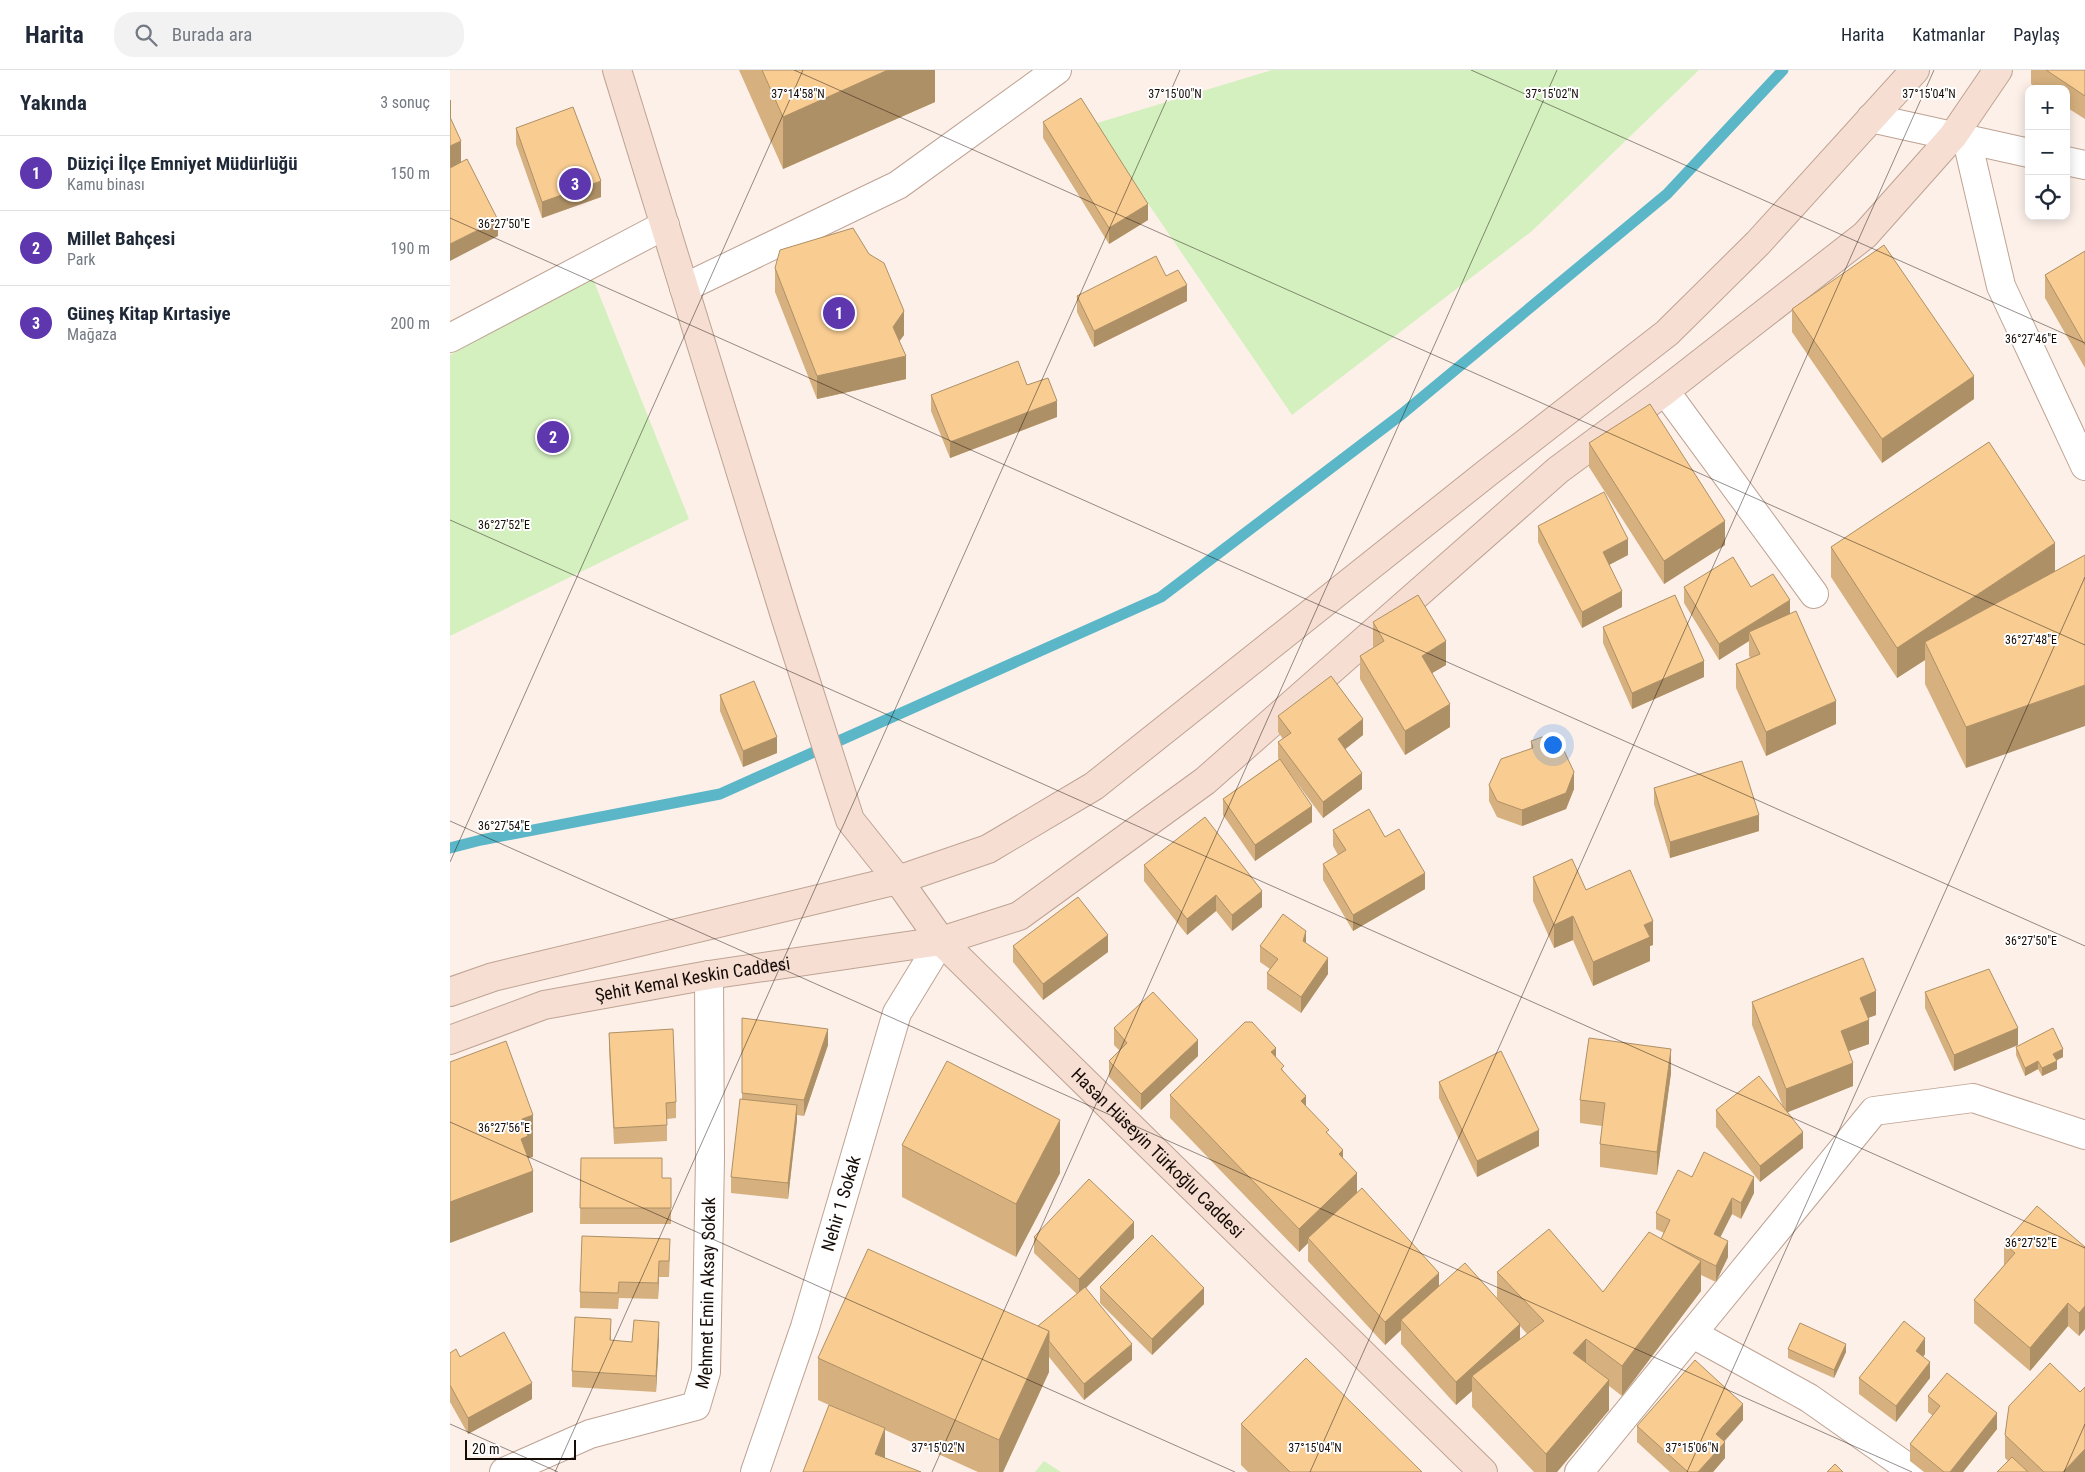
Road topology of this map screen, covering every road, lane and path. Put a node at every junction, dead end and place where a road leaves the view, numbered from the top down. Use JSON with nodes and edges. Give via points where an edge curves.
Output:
{"nodes":[{"id":1,"x":617,"y":70,"type":"edge"},
{"id":2,"x":1057,"y":70,"type":"edge"},
{"id":3,"x":1914,"y":70,"type":"edge"},
{"id":4,"x":1998,"y":70,"type":"edge"},
{"id":5,"x":1871,"y":118,"type":"junction"},
{"id":6,"x":1960,"y":138,"type":"junction"},
{"id":7,"x":2025,"y":152,"type":"edge"},
{"id":8,"x":2070,"y":162,"type":"edge"},
{"id":9,"x":2085,"y":165,"type":"edge"},
{"id":10,"x":665,"y":225,"type":"junction"},
{"id":11,"x":684,"y":288,"type":"junction"},
{"id":12,"x":450,"y":338,"type":"edge"},
{"id":13,"x":1665,"y":391,"type":"junction"},
{"id":14,"x":2085,"y":466,"type":"edge"},
{"id":15,"x":1814,"y":594,"type":"dead end"},
{"id":16,"x":898,"y":880,"type":"junction"},
{"id":17,"x":941,"y":941,"type":"junction"},
{"id":18,"x":709,"y":976,"type":"junction"},
{"id":19,"x":450,"y":992,"type":"edge"},
{"id":20,"x":450,"y":1040,"type":"edge"},
{"id":21,"x":2085,"y":1135,"type":"edge"},
{"id":22,"x":1693,"y":1334,"type":"junction"},
{"id":23,"x":504,"y":1472,"type":"edge"},
{"id":24,"x":755,"y":1472,"type":"edge"},
{"id":25,"x":1483,"y":1472,"type":"edge"},
{"id":26,"x":1579,"y":1472,"type":"edge"},
{"id":27,"x":1914,"y":1472,"type":"edge"}],
"edges":[{"from":1,"to":10,"type":"street"},
{"from":2,"to":11,"type":"street","via":[[898,185]]},
{"from":3,"to":5,"type":"street"},
{"from":4,"to":6,"type":"street","name":"Şehit Kemal Keskin Caddesi"},
{"from":5,"to":6,"type":"street"},
{"from":5,"to":16,"type":"street","via":[[1758,242],[1667,333],[1094,786],[988,850]]},
{"from":6,"to":7,"type":"street"},
{"from":6,"to":13,"type":"street","name":"Şehit Kemal Keskin Caddesi","via":[[1866,235]]},
{"from":6,"to":14,"type":"street","via":[[2001,286]]},
{"from":8,"to":9,"type":"street"},
{"from":10,"to":11,"type":"street"},
{"from":10,"to":12,"type":"street"},
{"from":11,"to":16,"type":"street","name":"Hasan Hüseyin Türkoğlu Caddesi","via":[[850,820]]},
{"from":13,"to":15,"type":"street"},
{"from":13,"to":17,"type":"street","name":"Şehit Kemal Keskin Caddesi","via":[[1558,470],[1205,781],[1019,916]]},
{"from":16,"to":17,"type":"street","name":"Hasan Hüseyin Türkoğlu Caddesi"},
{"from":16,"to":19,"type":"street","via":[[493,977]]},
{"from":17,"to":18,"type":"street","name":"Şehit Kemal Keskin Caddesi"},
{"from":17,"to":24,"type":"street","name":"Nehir 1 Sokak","via":[[897,1013],[804,1327]]},
{"from":17,"to":25,"type":"street","name":"Hasan Hüseyin Türkoğlu Caddesi"},
{"from":18,"to":20,"type":"street","name":"Şehit Kemal Keskin Caddesi","via":[[544,1006]]},
{"from":18,"to":23,"type":"street","name":"Mehmet Emin Aksay Sokak","via":[[706,1372],[696,1406],[590,1434]]},
{"from":21,"to":22,"type":"street","via":[[1974,1098],[1874,1112]]},
{"from":22,"to":26,"type":"street"},
{"from":22,"to":27,"type":"street","via":[[1809,1398]]}]}
